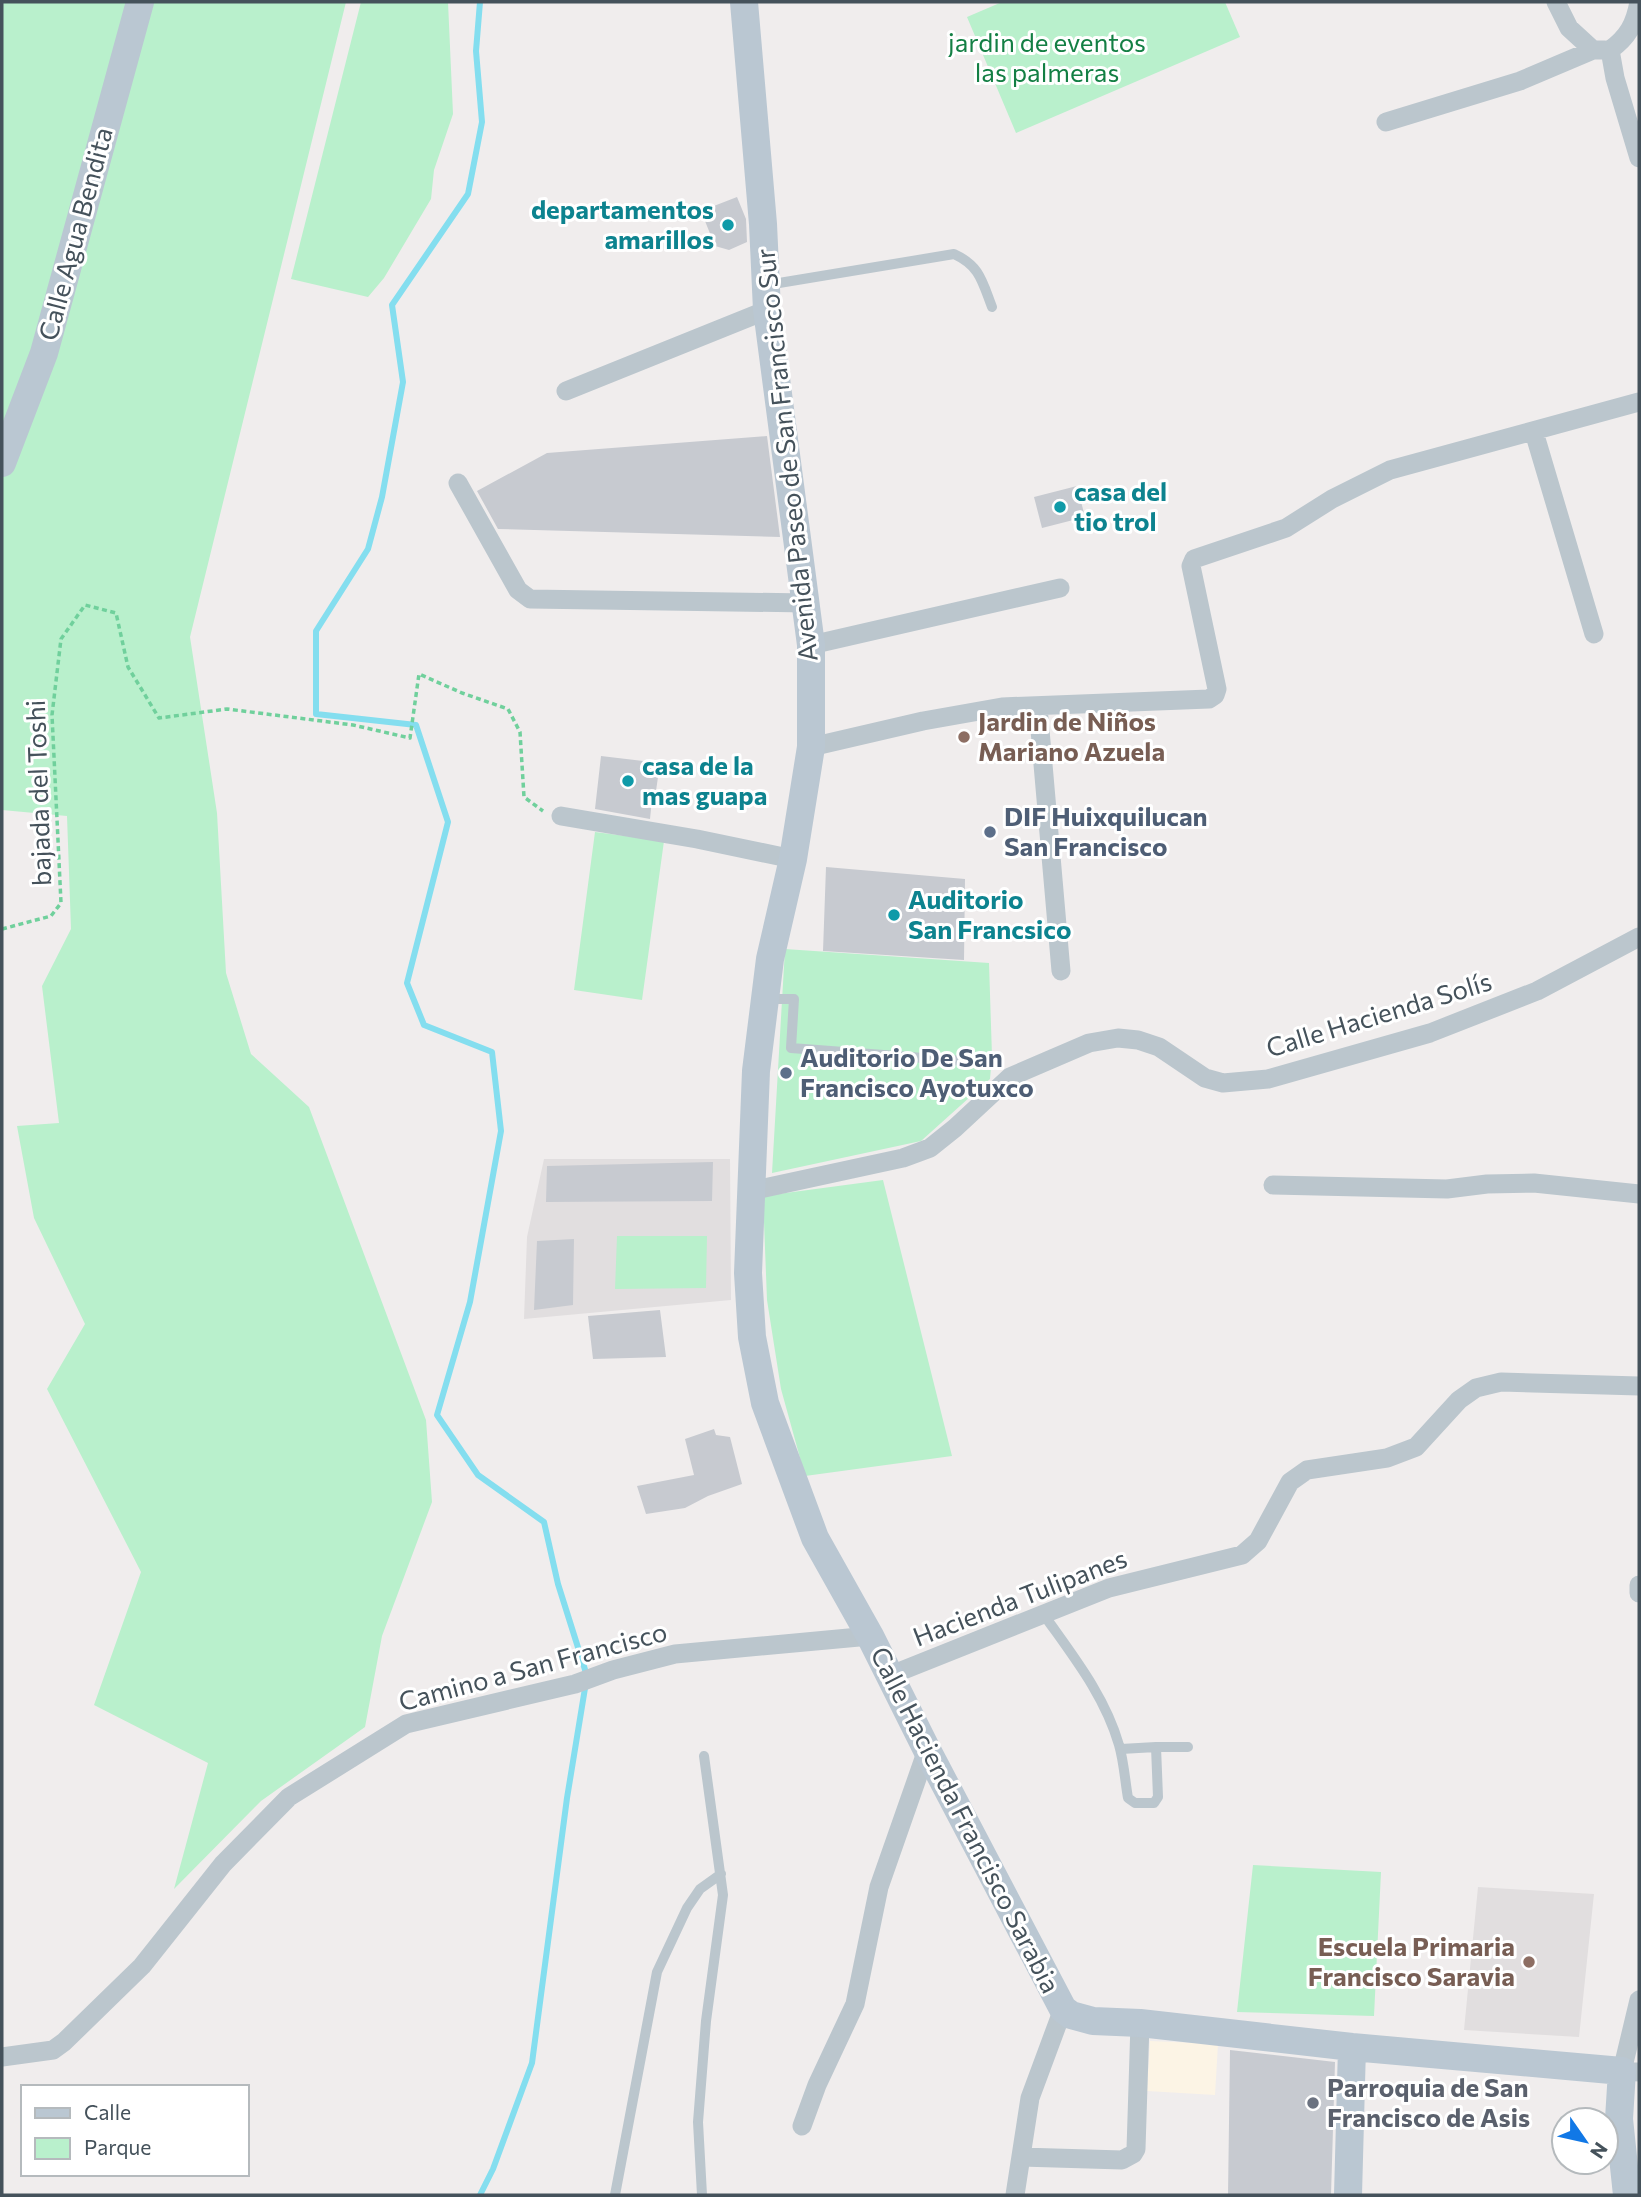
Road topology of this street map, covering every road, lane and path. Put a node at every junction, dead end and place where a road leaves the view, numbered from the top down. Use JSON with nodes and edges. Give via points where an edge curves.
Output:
{"nodes":[{"id":1,"x":140,"y":2,"type":"edge"},
{"id":2,"x":744,"y":2,"type":"edge"},
{"id":3,"x":1556,"y":2,"type":"edge"},
{"id":4,"x":1639,"y":2,"type":"edge"},
{"id":5,"x":1602,"y":50,"type":"junction"},
{"id":6,"x":1386,"y":122,"type":"dead end"},
{"id":7,"x":1639,"y":158,"type":"edge"},
{"id":8,"x":767,"y":298,"type":"junction"},
{"id":9,"x":992,"y":307,"type":"dead end"},
{"id":10,"x":566,"y":391,"type":"dead end"},
{"id":11,"x":1639,"y":402,"type":"edge"},
{"id":12,"x":1534,"y":432,"type":"junction"},
{"id":13,"x":2,"y":463,"type":"edge"},
{"id":14,"x":458,"y":483,"type":"dead end"},
{"id":15,"x":1060,"y":588,"type":"dead end"},
{"id":16,"x":807,"y":603,"type":"junction"},
{"id":17,"x":1594,"y":634,"type":"dead end"},
{"id":18,"x":811,"y":645,"type":"junction"},
{"id":19,"x":1038,"y":707,"type":"junction"},
{"id":20,"x":811,"y":747,"type":"junction"},
{"id":21,"x":561,"y":816,"type":"joint"},
{"id":22,"x":793,"y":859,"type":"junction"},
{"id":23,"x":2,"y":929,"type":"edge"},
{"id":24,"x":1639,"y":937,"type":"edge"},
{"id":25,"x":1061,"y":971,"type":"dead end"},
{"id":26,"x":765,"y":999,"type":"junction"},
{"id":27,"x":963,"y":1061,"type":"dead end"},
{"id":28,"x":1273,"y":1185,"type":"dead end"},
{"id":29,"x":750,"y":1191,"type":"junction"},
{"id":30,"x":1639,"y":1194,"type":"edge"},
{"id":31,"x":1639,"y":1386,"type":"edge"},
{"id":32,"x":1639,"y":1585,"type":"edge"},
{"id":33,"x":1639,"y":1593,"type":"edge"},
{"id":34,"x":1044,"y":1615,"type":"junction"},
{"id":35,"x":870,"y":1636,"type":"junction"},
{"id":36,"x":891,"y":1675,"type":"junction"},
{"id":37,"x":1156,"y":1747,"type":"junction"},
{"id":38,"x":1188,"y":1748,"type":"dead end"},
{"id":39,"x":1121,"y":1749,"type":"junction"},
{"id":40,"x":926,"y":1750,"type":"junction"},
{"id":41,"x":704,"y":1756,"type":"dead end"},
{"id":42,"x":721,"y":1874,"type":"junction"},
{"id":43,"x":1639,"y":2000,"type":"edge"},
{"id":44,"x":1063,"y":2009,"type":"junction"},
{"id":45,"x":1140,"y":2023,"type":"junction"},
{"id":46,"x":1353,"y":2047,"type":"junction"},
{"id":47,"x":2,"y":2057,"type":"edge"},
{"id":48,"x":1630,"y":2072,"type":"edge"},
{"id":49,"x":802,"y":2126,"type":"dead end"},
{"id":50,"x":1021,"y":2157,"type":"junction"},
{"id":51,"x":615,"y":2195,"type":"edge"},
{"id":52,"x":702,"y":2195,"type":"edge"},
{"id":53,"x":1016,"y":2195,"type":"edge"},
{"id":54,"x":1348,"y":2195,"type":"edge"},
{"id":55,"x":1627,"y":2195,"type":"edge"}],
"edges":[{"from":1,"to":13,"type":"main road","name":"Calle Agua Bendita","via":[[44,353]]},
{"from":2,"to":8,"type":"main road","name":"Avenida Paseo de San Francisco Sur"},
{"from":3,"to":5,"type":"street","via":[[1569,28]]},
{"from":4,"to":5,"type":"street","via":[[1635,23],[1624,40]]},
{"from":5,"to":6,"type":"street"},
{"from":5,"to":7,"type":"street"},
{"from":8,"to":9,"type":"lane","via":[[954,254],[978,271]]},
{"from":8,"to":10,"type":"street"},
{"from":8,"to":16,"type":"main road","name":"Avenida Paseo de San Francisco Sur"},
{"from":11,"to":12,"type":"street"},
{"from":12,"to":17,"type":"street"},
{"from":12,"to":19,"type":"street","via":[[1390,470],[1286,528],[1194,559],[1191,565],[1217,689],[1209,699]]},
{"from":14,"to":16,"type":"street","via":[[518,590],[530,599]]},
{"from":15,"to":18,"type":"street"},
{"from":16,"to":18,"type":"main road","name":"Avenida Paseo de San Francisco Sur"},
{"from":18,"to":20,"type":"main road","name":"Avenida Paseo de San Francisco Sur"},
{"from":19,"to":20,"type":"street","via":[[1002,707],[936,718]]},
{"from":19,"to":25,"type":"street"},
{"from":20,"to":22,"type":"main road","name":"Avenida Paseo de San Francisco Sur"},
{"from":21,"to":22,"type":"street"},
{"from":21,"to":23,"type":"path","name":"bajada del Toshi","via":[[539,810],[524,797],[520,732],[509,709],[419,674],[410,738],[353,725],[227,709],[159,718],[128,667],[116,613],[85,605],[61,639],[52,715],[61,903],[51,916]]},
{"from":22,"to":26,"type":"main road","name":"Avenida Paseo de San Francisco Sur"},
{"from":24,"to":29,"type":"street","name":"Calle Hacienda Solís","via":[[1537,991],[1430,1032],[1268,1079],[1223,1083],[1205,1078],[1159,1047],[1138,1040],[1089,1042],[1010,1077],[929,1148],[903,1158]]},
{"from":26,"to":27,"type":"lane","via":[[794,999],[791,1048]]},
{"from":26,"to":29,"type":"main road","name":"Avenida Paseo de San Francisco Sur"},
{"from":28,"to":30,"type":"street","via":[[1447,1189],[1534,1183]]},
{"from":29,"to":35,"type":"main road","name":"Avenida Paseo de San Francisco Sur","via":[[748,1286],[765,1403],[815,1538]]},
{"from":31,"to":34,"type":"street","name":"Hacienda Tulipanes","via":[[1501,1382],[1476,1388],[1416,1447],[1387,1458],[1307,1470],[1298,1476],[1290,1482],[1258,1541],[1242,1555],[1109,1588]]},
{"from":32,"to":33,"type":"street"},
{"from":34,"to":36,"type":"street","name":"Hacienda Tulipanes"},
{"from":34,"to":39,"type":"lane","via":[[1097,1692]]},
{"from":35,"to":36,"type":"main road","name":"Calle Hacienda Francisco Sarabia"},
{"from":35,"to":47,"type":"street","name":"Camino a San Francisco","via":[[675,1654],[575,1684],[406,1724],[289,1797],[223,1864],[142,1966],[83,2026],[53,2050]]},
{"from":36,"to":40,"type":"main road","name":"Calle Hacienda Francisco Sarabia"},
{"from":37,"to":38,"type":"lane"},
{"from":37,"to":39,"type":"lane"},
{"from":37,"to":39,"type":"lane","via":[[1158,1797],[1154,1802],[1135,1803],[1128,1798]]},
{"from":40,"to":44,"type":"main road","name":"Calle Hacienda Francisco Sarabia"},
{"from":40,"to":49,"type":"street","via":[[880,1887],[855,2004]]},
{"from":41,"to":42,"type":"lane"},
{"from":42,"to":51,"type":"lane","via":[[700,1889],[687,1908],[657,1972]]},
{"from":42,"to":52,"type":"lane","via":[[723,1895],[698,2122]]},
{"from":43,"to":48,"type":"street"},
{"from":44,"to":45,"type":"main road","name":"Calle Hacienda Francisco Sarabia","via":[[1093,2021]]},
{"from":44,"to":50,"type":"street","via":[[1030,2098]]},
{"from":45,"to":46,"type":"main road","name":"Calle Hacienda Francisco Sarabia"},
{"from":45,"to":50,"type":"street","via":[[1133,2154],[1122,2160]]},
{"from":46,"to":48,"type":"main road","name":"Calle Hacienda Francisco Sarabia"},
{"from":46,"to":54,"type":"main road"},
{"from":48,"to":55,"type":"main road","via":[[1619,2119]]},
{"from":50,"to":53,"type":"street"}]}
